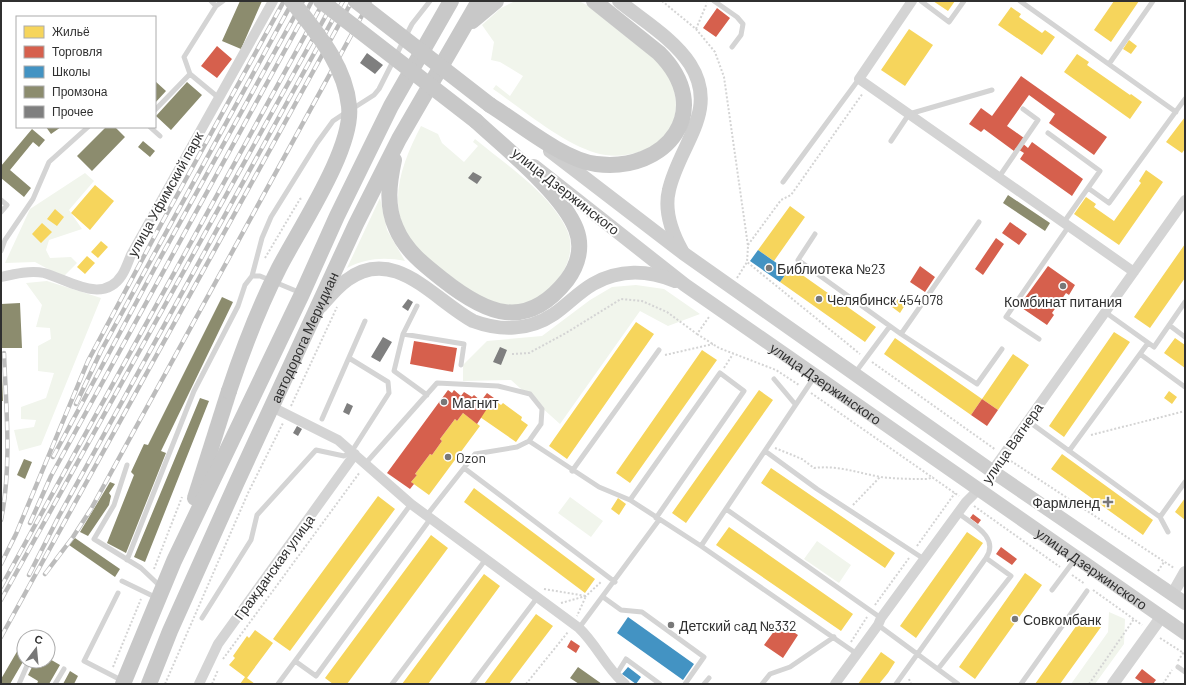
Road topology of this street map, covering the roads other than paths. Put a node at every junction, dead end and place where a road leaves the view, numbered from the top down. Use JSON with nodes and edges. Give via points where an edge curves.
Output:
{"nodes":[{"id":1,"x":211,"y":1,"type":"edge"},
{"id":2,"x":223,"y":1,"type":"edge"},
{"id":3,"x":273,"y":1,"type":"edge"},
{"id":4,"x":292,"y":1,"type":"edge"},
{"id":5,"x":321,"y":1,"type":"edge"},
{"id":6,"x":356,"y":1,"type":"edge"},
{"id":7,"x":430,"y":1,"type":"edge"},
{"id":8,"x":450,"y":1,"type":"edge"},
{"id":9,"x":479,"y":1,"type":"edge"},
{"id":10,"x":496,"y":1,"type":"edge"},
{"id":11,"x":594,"y":1,"type":"edge"},
{"id":12,"x":619,"y":1,"type":"edge"},
{"id":13,"x":714,"y":1,"type":"edge"},
{"id":14,"x":912,"y":1,"type":"edge"},
{"id":15,"x":921,"y":1,"type":"edge"},
{"id":16,"x":964,"y":1,"type":"edge"},
{"id":17,"x":1020,"y":1,"type":"edge"},
{"id":18,"x":1154,"y":1,"type":"edge"},
{"id":19,"x":216,"y":6,"type":"junction"},
{"id":20,"x":455,"y":38,"type":"junction"},
{"id":21,"x":732,"y":47,"type":"dead end"},
{"id":22,"x":1109,"y":64,"type":"junction"},
{"id":23,"x":190,"y":74,"type":"junction"},
{"id":24,"x":859,"y":79,"type":"junction"},
{"id":25,"x":992,"y":90,"type":"dead end"},
{"id":26,"x":219,"y":98,"type":"junction"},
{"id":27,"x":1185,"y":99,"type":"edge"},
{"id":28,"x":490,"y":105,"type":"junction"},
{"id":29,"x":156,"y":109,"type":"edge"},
{"id":30,"x":1023,"y":109,"type":"dead end"},
{"id":31,"x":1176,"y":112,"type":"junction"},
{"id":32,"x":909,"y":114,"type":"junction"},
{"id":33,"x":476,"y":121,"type":"junction"},
{"id":34,"x":87,"y":128,"type":"edge"},
{"id":35,"x":151,"y":128,"type":"edge"},
{"id":36,"x":1048,"y":133,"type":"dead end"},
{"id":37,"x":160,"y":136,"type":"dead end"},
{"id":38,"x":399,"y":139,"type":"junction"},
{"id":39,"x":891,"y":141,"type":"dead end"},
{"id":40,"x":999,"y":177,"type":"junction"},
{"id":41,"x":783,"y":182,"type":"dead end"},
{"id":42,"x":1088,"y":188,"type":"junction"},
{"id":43,"x":1,"y":200,"type":"edge"},
{"id":44,"x":1185,"y":200,"type":"edge"},
{"id":45,"x":1,"y":212,"type":"edge"},
{"id":46,"x":979,"y":222,"type":"dead end"},
{"id":47,"x":1066,"y":224,"type":"junction"},
{"id":48,"x":815,"y":234,"type":"dead end"},
{"id":49,"x":1,"y":251,"type":"edge"},
{"id":50,"x":683,"y":253,"type":"junction"},
{"id":51,"x":1134,"y":272,"type":"junction"},
{"id":52,"x":252,"y":276,"type":"junction"},
{"id":53,"x":1,"y":277,"type":"edge"},
{"id":54,"x":685,"y":284,"type":"junction"},
{"id":55,"x":302,"y":294,"type":"junction"},
{"id":56,"x":1185,"y":302,"type":"edge"},
{"id":57,"x":417,"y":306,"type":"dead end"},
{"id":58,"x":316,"y":311,"type":"junction"},
{"id":59,"x":1105,"y":312,"type":"junction"},
{"id":60,"x":365,"y":321,"type":"dead end"},
{"id":61,"x":1169,"y":325,"type":"junction"},
{"id":62,"x":890,"y":326,"type":"junction"},
{"id":63,"x":403,"y":334,"type":"junction"},
{"id":64,"x":901,"y":334,"type":"junction"},
{"id":65,"x":1185,"y":337,"type":"edge"},
{"id":66,"x":1038,"y":339,"type":"dead end"},
{"id":67,"x":1148,"y":343,"type":"junction"},
{"id":68,"x":1002,"y":349,"type":"dead end"},
{"id":69,"x":659,"y":350,"type":"dead end"},
{"id":70,"x":1140,"y":354,"type":"junction"},
{"id":71,"x":349,"y":358,"type":"junction"},
{"id":72,"x":461,"y":365,"type":"dead end"},
{"id":73,"x":816,"y":374,"type":"junction"},
{"id":74,"x":855,"y":375,"type":"junction"},
{"id":75,"x":774,"y":379,"type":"dead end"},
{"id":76,"x":1185,"y":387,"type":"edge"},
{"id":77,"x":427,"y":395,"type":"junction"},
{"id":78,"x":796,"y":404,"type":"junction"},
{"id":79,"x":272,"y":407,"type":"junction"},
{"id":80,"x":322,"y":419,"type":"dead end"},
{"id":81,"x":1028,"y":420,"type":"junction"},
{"id":82,"x":529,"y":441,"type":"junction"},
{"id":83,"x":1069,"y":450,"type":"junction"},
{"id":84,"x":765,"y":451,"type":"junction"},
{"id":85,"x":354,"y":452,"type":"junction"},
{"id":86,"x":365,"y":464,"type":"junction"},
{"id":87,"x":127,"y":465,"type":"dead end"},
{"id":88,"x":464,"y":468,"type":"junction"},
{"id":89,"x":572,"y":471,"type":"junction"},
{"id":90,"x":992,"y":471,"type":"junction"},
{"id":91,"x":1185,"y":482,"type":"edge"},
{"id":92,"x":978,"y":490,"type":"junction"},
{"id":93,"x":630,"y":500,"type":"junction"},
{"id":94,"x":411,"y":504,"type":"junction"},
{"id":95,"x":726,"y":509,"type":"junction"},
{"id":96,"x":958,"y":513,"type":"junction"},
{"id":97,"x":429,"y":517,"type":"junction"},
{"id":98,"x":1160,"y":517,"type":"junction"},
{"id":99,"x":658,"y":519,"type":"junction"},
{"id":100,"x":1168,"y":532,"type":"dead end"},
{"id":101,"x":701,"y":546,"type":"junction"},
{"id":102,"x":1077,"y":557,"type":"junction"},
{"id":103,"x":986,"y":558,"type":"junction"},
{"id":104,"x":486,"y":559,"type":"junction"},
{"id":105,"x":924,"y":559,"type":"junction"},
{"id":106,"x":127,"y":560,"type":"junction"},
{"id":107,"x":174,"y":561,"type":"junction"},
{"id":108,"x":1185,"y":572,"type":"edge"},
{"id":109,"x":122,"y":581,"type":"dead end"},
{"id":110,"x":615,"y":582,"type":"junction"},
{"id":111,"x":1052,"y":590,"type":"dead end"},
{"id":112,"x":1087,"y":591,"type":"dead end"},
{"id":113,"x":118,"y":593,"type":"dead end"},
{"id":114,"x":155,"y":593,"type":"junction"},
{"id":115,"x":1172,"y":595,"type":"junction"},
{"id":116,"x":603,"y":597,"type":"junction"},
{"id":117,"x":537,"y":598,"type":"junction"},
{"id":118,"x":1185,"y":603,"type":"edge"},
{"id":119,"x":1162,"y":616,"type":"junction"},
{"id":120,"x":202,"y":618,"type":"dead end"},
{"id":121,"x":879,"y":622,"type":"junction"},
{"id":122,"x":580,"y":628,"type":"junction"},
{"id":123,"x":1185,"y":633,"type":"edge"},
{"id":124,"x":834,"y":637,"type":"junction"},
{"id":125,"x":853,"y":651,"type":"junction"},
{"id":126,"x":918,"y":653,"type":"junction"},
{"id":127,"x":295,"y":661,"type":"junction"},
{"id":128,"x":1178,"y":667,"type":"dead end"},
{"id":129,"x":26,"y":669,"type":"edge"},
{"id":130,"x":64,"y":669,"type":"dead end"},
{"id":131,"x":938,"y":669,"type":"junction"},
{"id":132,"x":1185,"y":672,"type":"edge"},
{"id":133,"x":615,"y":676,"type":"junction"},
{"id":134,"x":709,"y":678,"type":"dead end"},
{"id":135,"x":119,"y":680,"type":"edge"},
{"id":136,"x":20,"y":684,"type":"edge"},
{"id":137,"x":55,"y":684,"type":"edge"},
{"id":138,"x":149,"y":684,"type":"edge"},
{"id":139,"x":199,"y":684,"type":"edge"},
{"id":140,"x":278,"y":684,"type":"edge"},
{"id":141,"x":392,"y":684,"type":"edge"},
{"id":142,"x":472,"y":684,"type":"edge"},
{"id":143,"x":625,"y":684,"type":"edge"},
{"id":144,"x":660,"y":684,"type":"edge"},
{"id":145,"x":684,"y":684,"type":"edge"},
{"id":146,"x":704,"y":684,"type":"edge"},
{"id":147,"x":762,"y":684,"type":"edge"},
{"id":148,"x":836,"y":684,"type":"edge"},
{"id":149,"x":896,"y":684,"type":"edge"},
{"id":150,"x":958,"y":684,"type":"edge"},
{"id":151,"x":1021,"y":684,"type":"edge"},
{"id":152,"x":1113,"y":684,"type":"edge"}],
"edges":[{"from":1,"to":19,"type":"lane"},
{"from":2,"to":19,"type":"lane"},
{"from":3,"to":26,"type":"street","name":"улица Уфимский парк"},
{"from":4,"to":107,"type":"main road","bridge":true,"via":[[320,38],[340,72],[349,101],[349,122],[333,167],[268,290],[229,391]]},
{"from":5,"to":33,"type":"main road","bridge":true},
{"from":6,"to":28,"type":"main road","bridge":true},
{"from":7,"to":52,"type":"lane","via":[[412,24],[379,89],[333,121],[317,143],[271,217],[262,238]]},
{"from":8,"to":55,"type":"main road","name":"автодорога Меридиан","via":[[391,106]]},
{"from":9,"to":20,"type":"main road","name":"автодорога Меридиан"},
{"from":10,"to":20,"type":"main road"},
{"from":11,"to":28,"type":"main road","via":[[659,53],[679,77],[684,95],[684,109],[678,127],[664,146],[647,157],[630,163],[606,165],[584,162],[565,154]]},
{"from":12,"to":50,"type":"main road","via":[[682,53],[699,84],[697,123],[668,195],[672,230]]},
{"from":13,"to":21,"type":"lane","via":[[743,24],[741,34]]},
{"from":14,"to":24,"type":"street"},
{"from":15,"to":16,"type":"lane","via":[[949,22]]},
{"from":17,"to":22,"type":"lane"},
{"from":18,"to":22,"type":"lane"},
{"from":19,"to":23,"type":"lane","via":[[184,57]]},
{"from":20,"to":38,"type":"main road","name":"автодорога Меридиан"},
{"from":22,"to":31,"type":"lane"},
{"from":23,"to":26,"type":"lane"},
{"from":23,"to":29,"type":"lane"},
{"from":24,"to":32,"type":"street"},
{"from":24,"to":41,"type":"lane"},
{"from":25,"to":32,"type":"lane"},
{"from":26,"to":53,"type":"street","name":"улица Уфимский парк","via":[[122,275],[114,284],[92,290],[42,273],[20,273]]},
{"from":27,"to":31,"type":"lane"},
{"from":28,"to":50,"type":"main road","name":"улица Дзержинского"},
{"from":30,"to":40,"type":"lane","via":[[1038,120]]},
{"from":31,"to":42,"type":"lane","via":[[1110,203]]},
{"from":32,"to":39,"type":"lane"},
{"from":32,"to":40,"type":"street"},
{"from":33,"to":38,"type":"main road","via":[[550,191],[563,206],[576,229],[579,252],[574,268],[561,287],[531,309],[505,312],[481,306],[453,288],[409,250],[396,229],[389,199],[390,178]]},
{"from":33,"to":54,"type":"main road","name":"улица Дзержинского"},
{"from":34,"to":49,"type":"lane","via":[[49,162],[32,199],[5,240]]},
{"from":35,"to":37,"type":"lane"},
{"from":36,"to":42,"type":"lane","via":[[1100,170]]},
{"from":38,"to":58,"type":"main road","name":"автодорога Меридиан"},
{"from":40,"to":47,"type":"street"},
{"from":42,"to":47,"type":"lane"},
{"from":43,"to":45,"type":"lane","via":[[7,204]]},
{"from":44,"to":51,"type":"street","name":"улица Вагнера"},
{"from":46,"to":64,"type":"lane"},
{"from":47,"to":51,"type":"street"},
{"from":47,"to":66,"type":"lane","via":[[1006,317]]},
{"from":48,"to":62,"type":"lane","via":[[798,260]]},
{"from":50,"to":74,"type":"main road","name":"улица Дзержинского"},
{"from":51,"to":59,"type":"street","name":"улица Вагнера"},
{"from":52,"to":55,"type":"lane","via":[[260,276]]},
{"from":52,"to":106,"type":"lane","via":[[245,285],[238,306],[194,391]]},
{"from":54,"to":58,"type":"main road","via":[[653,274],[616,275],[592,285],[543,321],[510,329],[485,326],[473,321],[405,274],[388,268],[375,268],[358,273],[345,281]]},
{"from":54,"to":73,"type":"main road","name":"улица Дзержинского"},
{"from":55,"to":107,"type":"main road","name":"автодорога Меридиан"},
{"from":56,"to":61,"type":"lane"},
{"from":57,"to":63,"type":"lane"},
{"from":58,"to":79,"type":"main road","name":"автодорога Меридиан"},
{"from":59,"to":67,"type":"lane"},
{"from":59,"to":81,"type":"street","name":"улица Вагнера"},
{"from":60,"to":71,"type":"lane"},
{"from":61,"to":65,"type":"lane"},
{"from":61,"to":67,"type":"lane","via":[[1154,347]]},
{"from":62,"to":64,"type":"lane"},
{"from":62,"to":74,"type":"lane"},
{"from":63,"to":72,"type":"lane","via":[[464,344]]},
{"from":63,"to":77,"type":"lane","via":[[394,370]]},
{"from":64,"to":68,"type":"lane","via":[[977,384]]},
{"from":67,"to":70,"type":"lane"},
{"from":69,"to":89,"type":"lane"},
{"from":70,"to":76,"type":"lane"},
{"from":70,"to":83,"type":"lane"},
{"from":71,"to":80,"type":"lane"},
{"from":71,"to":85,"type":"lane","via":[[388,382],[389,393]]},
{"from":73,"to":78,"type":"lane"},
{"from":73,"to":92,"type":"main road","name":"улица Дзержинского"},
{"from":74,"to":90,"type":"main road","name":"улица Дзержинского"},
{"from":75,"to":78,"type":"lane"},
{"from":77,"to":82,"type":"lane","via":[[437,383],[498,386],[530,394],[542,409],[541,424]]},
{"from":77,"to":86,"type":"lane"},
{"from":78,"to":84,"type":"lane"},
{"from":79,"to":85,"type":"street","via":[[321,431]]},
{"from":79,"to":138,"type":"main road","name":"автодорога Меридиан"},
{"from":81,"to":83,"type":"lane"},
{"from":81,"to":90,"type":"street","name":"улица Вагнера"},
{"from":82,"to":88,"type":"lane","via":[[517,447],[475,454]]},
{"from":82,"to":89,"type":"lane"},
{"from":83,"to":98,"type":"lane"},
{"from":84,"to":95,"type":"lane"},
{"from":84,"to":105,"type":"lane"},
{"from":85,"to":86,"type":"street"},
{"from":85,"to":120,"type":"lane","via":[[344,456],[316,450],[257,515],[251,540]]},
{"from":85,"to":139,"type":"street","name":"Гражданская улица","via":[[218,644]]},
{"from":86,"to":94,"type":"street"},
{"from":87,"to":106,"type":"lane","via":[[114,505],[94,539]]},
{"from":88,"to":97,"type":"lane"},
{"from":88,"to":110,"type":"lane"},
{"from":89,"to":93,"type":"lane","via":[[599,487]]},
{"from":90,"to":92,"type":"main road","name":"улица Вагнера"},
{"from":90,"to":115,"type":"main road","name":"улица Дзержинского"},
{"from":91,"to":98,"type":"lane"},
{"from":92,"to":96,"type":"street","name":"улица Вагнера"},
{"from":92,"to":102,"type":"main road","name":"улица Дзержинского"},
{"from":93,"to":99,"type":"lane"},
{"from":93,"to":99,"type":"lane","via":[[720,374],[744,391]]},
{"from":94,"to":97,"type":"street"},
{"from":94,"to":127,"type":"lane"},
{"from":95,"to":101,"type":"lane"},
{"from":95,"to":121,"type":"lane","via":[[871,611]]},
{"from":96,"to":103,"type":"lane","via":[[990,541],[991,551]]},
{"from":96,"to":105,"type":"street","name":"улица Вагнера"},
{"from":97,"to":104,"type":"street"},
{"from":97,"to":127,"type":"lane","via":[[316,676]]},
{"from":98,"to":100,"type":"lane"},
{"from":99,"to":101,"type":"lane"},
{"from":99,"to":110,"type":"lane"},
{"from":101,"to":124,"type":"lane"},
{"from":102,"to":111,"type":"lane"},
{"from":102,"to":119,"type":"main road","name":"улица Дзержинского"},
{"from":103,"to":126,"type":"lane"},
{"from":103,"to":131,"type":"lane","via":[[1011,576]]},
{"from":104,"to":117,"type":"street"},
{"from":104,"to":141,"type":"lane"},
{"from":105,"to":121,"type":"street","name":"улица Вагнера"},
{"from":106,"to":114,"type":"lane","via":[[142,568],[151,577]]},
{"from":107,"to":114,"type":"main road","name":"автодорога Меридиан"},
{"from":108,"to":115,"type":"street"},
{"from":109,"to":114,"type":"lane"},
{"from":110,"to":116,"type":"lane"},
{"from":112,"to":151,"type":"lane"},
{"from":113,"to":135,"type":"lane","via":[[84,661]]},
{"from":114,"to":135,"type":"main road","name":"автодорога Меридиан"},
{"from":115,"to":118,"type":"main road","name":"улица Дзержинского"},
{"from":115,"to":119,"type":"main road"},
{"from":116,"to":122,"type":"lane"},
{"from":116,"to":145,"type":"lane","via":[[621,610],[642,612],[704,657]]},
{"from":117,"to":122,"type":"street"},
{"from":117,"to":142,"type":"lane"},
{"from":119,"to":123,"type":"main road","name":"улица Дзержинского"},
{"from":119,"to":152,"type":"street"},
{"from":121,"to":125,"type":"street","name":"улица Вагнера"},
{"from":121,"to":126,"type":"lane"},
{"from":122,"to":133,"type":"street"},
{"from":124,"to":125,"type":"lane"},
{"from":124,"to":147,"type":"lane","via":[[790,667],[770,674]]},
{"from":125,"to":148,"type":"street","name":"улица Вагнера"},
{"from":126,"to":131,"type":"lane"},
{"from":126,"to":149,"type":"lane"},
{"from":127,"to":140,"type":"lane"},
{"from":128,"to":132,"type":"lane"},
{"from":129,"to":136,"type":"lane"},
{"from":130,"to":137,"type":"lane"},
{"from":131,"to":150,"type":"lane"},
{"from":133,"to":143,"type":"street"},
{"from":133,"to":144,"type":"lane","via":[[626,659]]},
{"from":134,"to":146,"type":"lane"}]}
